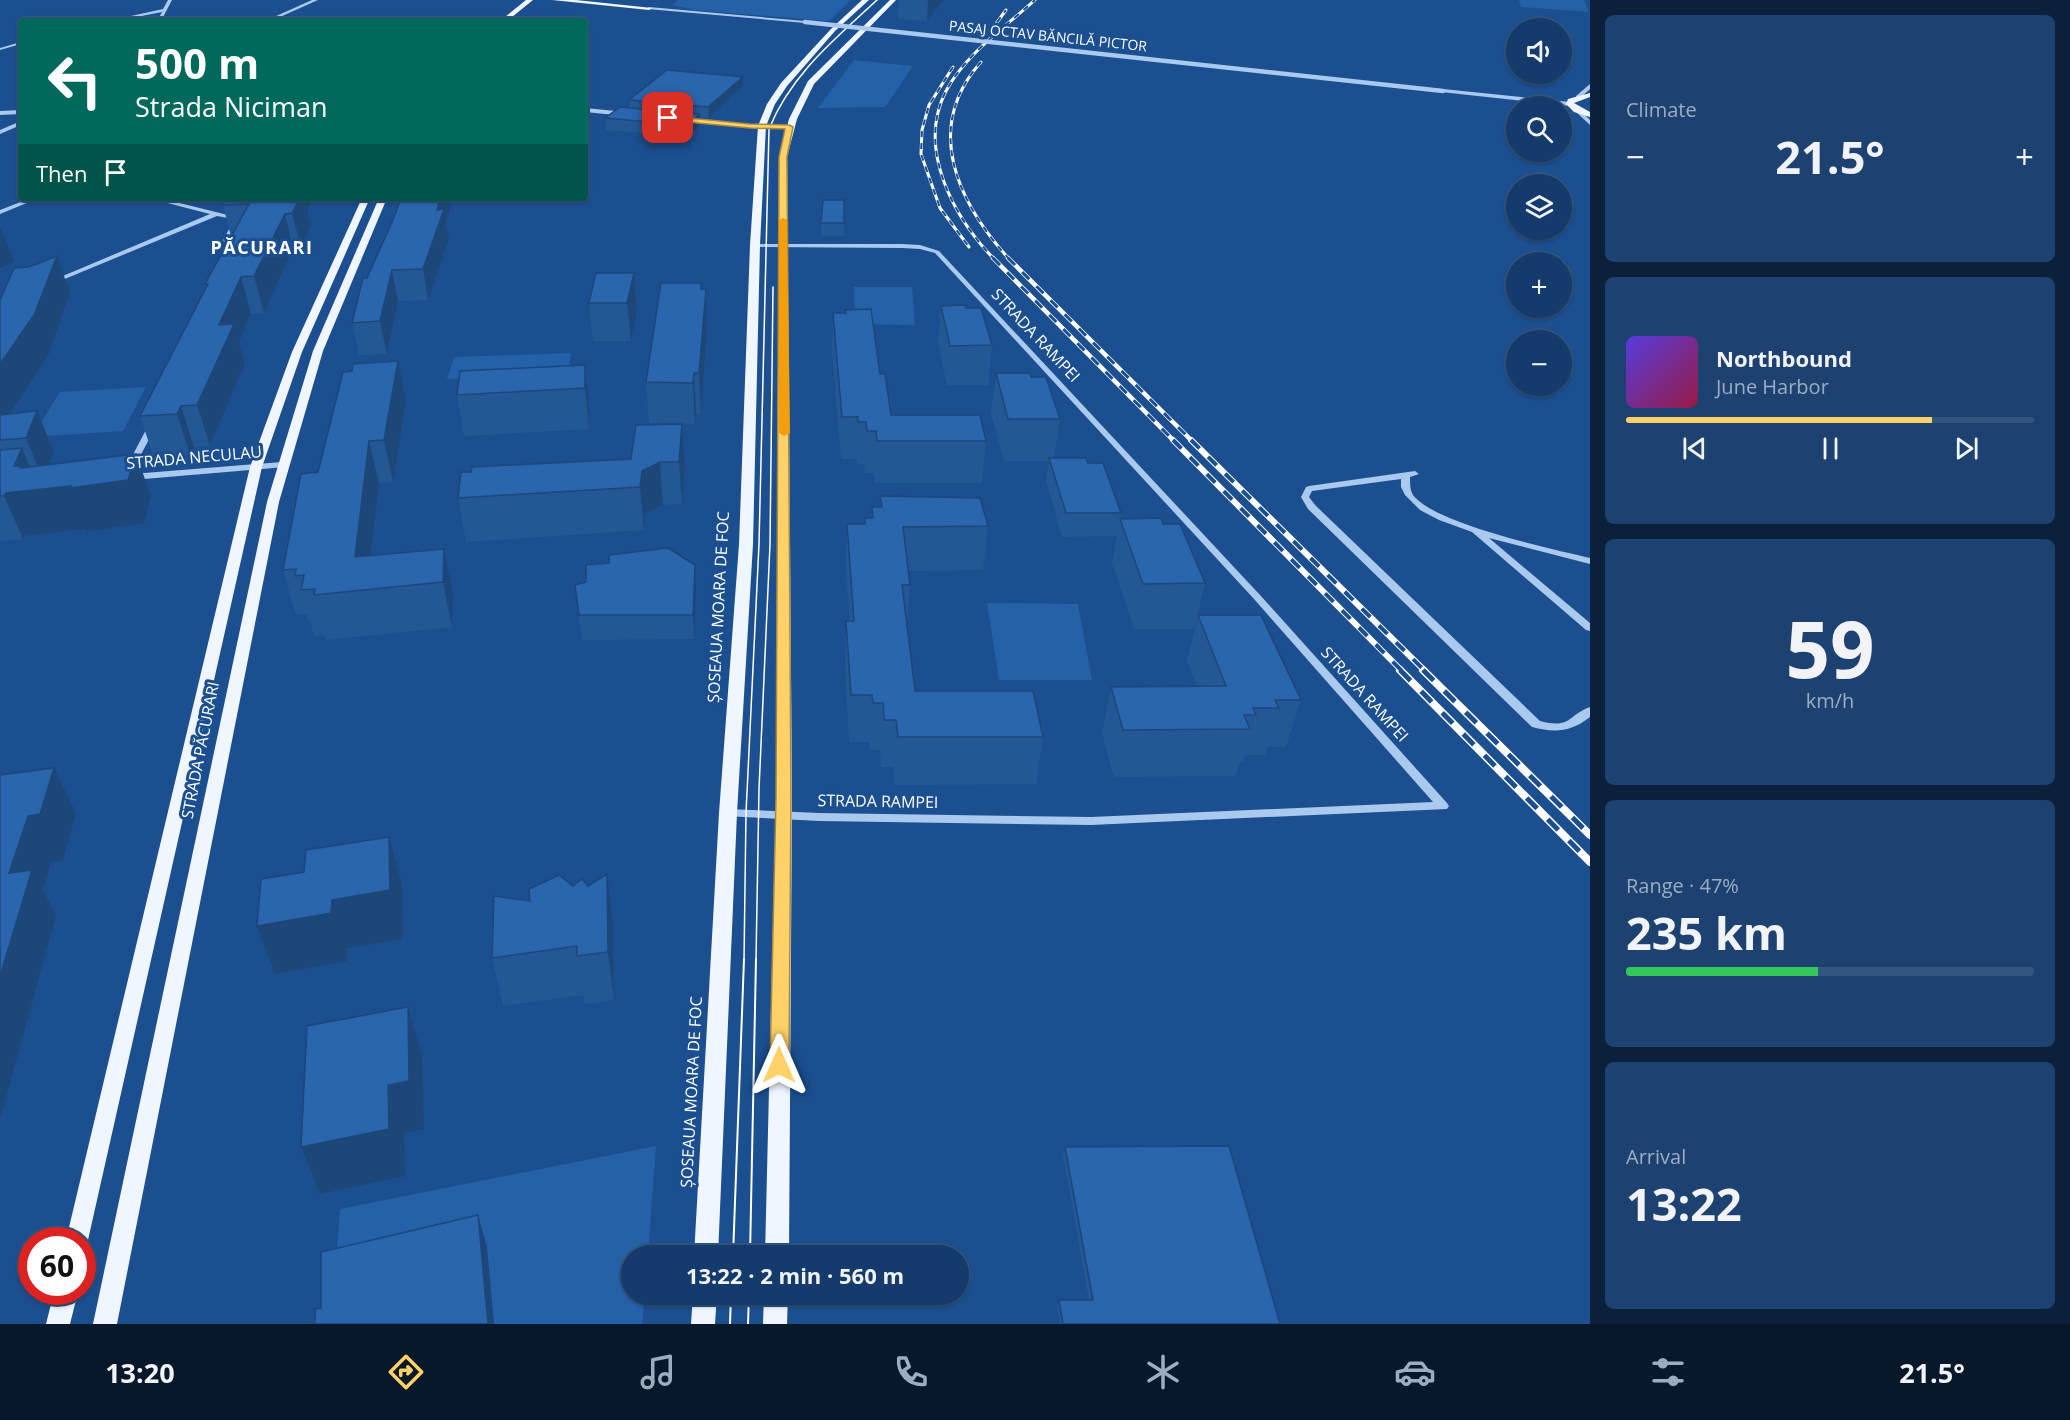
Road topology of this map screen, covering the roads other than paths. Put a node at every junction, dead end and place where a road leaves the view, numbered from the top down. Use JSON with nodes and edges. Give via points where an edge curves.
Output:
{"nodes":[{"id":1,"x":170,"y":0,"type":"edge"},
{"id":2,"x":316,"y":0,"type":"edge"},
{"id":3,"x":519,"y":0,"type":"edge"},
{"id":4,"x":530,"y":0,"type":"edge"},
{"id":5,"x":555,"y":0,"type":"edge"},
{"id":6,"x":659,"y":0,"type":"edge"},
{"id":7,"x":866,"y":0,"type":"edge"},
{"id":8,"x":893,"y":0,"type":"edge"},
{"id":9,"x":650,"y":8,"type":"junction"},
{"id":10,"x":164,"y":10,"type":"junction"},
{"id":11,"x":125,"y":18,"type":"edge"},
{"id":12,"x":160,"y":18,"type":"edge"},
{"id":13,"x":274,"y":18,"type":"edge"},
{"id":14,"x":496,"y":18,"type":"edge"},
{"id":15,"x":507,"y":18,"type":"edge"},
{"id":16,"x":18,"y":44,"type":"edge"},
{"id":17,"x":0,"y":49,"type":"edge"},
{"id":18,"x":1590,"y":86,"type":"edge"},
{"id":19,"x":1590,"y":95,"type":"edge"},
{"id":20,"x":1506,"y":97,"type":"edge"},
{"id":21,"x":1578,"y":97,"type":"junction"},
{"id":22,"x":1572,"y":100,"type":"edge"},
{"id":23,"x":1572,"y":106,"type":"edge"},
{"id":24,"x":588,"y":110,"type":"edge"},
{"id":25,"x":1578,"y":110,"type":"junction"},
{"id":26,"x":18,"y":112,"type":"edge"},
{"id":27,"x":0,"y":113,"type":"edge"},
{"id":28,"x":629,"y":115,"type":"edge"},
{"id":29,"x":1590,"y":115,"type":"edge"},
{"id":30,"x":683,"y":120,"type":"edge"},
{"id":31,"x":1590,"y":123,"type":"edge"},
{"id":32,"x":18,"y":124,"type":"edge"},
{"id":33,"x":762,"y":126,"type":"junction"},
{"id":34,"x":789,"y":127,"type":"junction"},
{"id":35,"x":0,"y":132,"type":"edge"},
{"id":36,"x":28,"y":201,"type":"edge"},
{"id":37,"x":165,"y":201,"type":"edge"},
{"id":38,"x":365,"y":201,"type":"edge"},
{"id":39,"x":382,"y":201,"type":"edge"},
{"id":40,"x":0,"y":212,"type":"edge"},
{"id":41,"x":216,"y":213,"type":"junction"},
{"id":42,"x":755,"y":245,"type":"junction"},
{"id":43,"x":783,"y":245,"type":"junction"},
{"id":44,"x":242,"y":258,"type":"edge"},
{"id":45,"x":42,"y":286,"type":"edge"},
{"id":46,"x":157,"y":416,"type":"edge"},
{"id":47,"x":282,"y":465,"type":"junction"},
{"id":48,"x":256,"y":467,"type":"junction"},
{"id":49,"x":1472,"y":528,"type":"junction"},
{"id":50,"x":1590,"y":561,"type":"edge"},
{"id":51,"x":1590,"y":628,"type":"edge"},
{"id":52,"x":1590,"y":711,"type":"edge"},
{"id":53,"x":728,"y":813,"type":"junction"},
{"id":54,"x":783,"y":814,"type":"junction"},
{"id":55,"x":80,"y":1227,"type":"edge"},
{"id":56,"x":707,"y":1245,"type":"edge"},
{"id":57,"x":777,"y":1245,"type":"edge"},
{"id":58,"x":63,"y":1305,"type":"edge"},
{"id":59,"x":705,"y":1305,"type":"edge"},
{"id":60,"x":776,"y":1305,"type":"edge"},
{"id":61,"x":58,"y":1324,"type":"edge"},
{"id":62,"x":105,"y":1324,"type":"edge"},
{"id":63,"x":704,"y":1324,"type":"edge"},
{"id":64,"x":775,"y":1324,"type":"edge"}],
"edges":[{"from":1,"to":10,"type":"street"},
{"from":2,"to":13,"type":"street"},
{"from":3,"to":14,"type":"main road"},
{"from":4,"to":15,"type":"main road"},
{"from":5,"to":9,"type":"main road"},
{"from":6,"to":9,"type":"street"},
{"from":7,"to":33,"type":"main road","name":"ȘOSEAUA MOARA DE FOC","via":[[784,85]]},
{"from":8,"to":34,"type":"main road","via":[[812,83],[796,106]]},
{"from":9,"to":20,"type":"street","name":"PASAJ OCTAV BĂNCILĂ PICTOR","bridge":true,"via":[[874,28]]},
{"from":10,"to":11,"type":"street"},
{"from":10,"to":12,"type":"street"},
{"from":16,"to":17,"type":"street"},
{"from":18,"to":21,"type":"street"},
{"from":19,"to":21,"type":"main road"},
{"from":21,"to":22,"type":"main road"},
{"from":23,"to":25,"type":"main road"},
{"from":24,"to":28,"type":"street"},
{"from":25,"to":29,"type":"main road"},
{"from":25,"to":31,"type":"street"},
{"from":26,"to":27,"type":"street"},
{"from":30,"to":33,"type":"street"},
{"from":32,"to":35,"type":"street"},
{"from":33,"to":34,"type":"street"},
{"from":33,"to":42,"type":"main road","name":"ȘOSEAUA MOARA DE FOC"},
{"from":34,"to":43,"type":"main road","via":[[783,157]]},
{"from":36,"to":40,"type":"street"},
{"from":37,"to":41,"type":"street"},
{"from":38,"to":48,"type":"main road","name":"STRADA PĂCURARI","via":[[297,352]]},
{"from":39,"to":47,"type":"main road","name":"STRADA PĂCURARI","via":[[318,351]]},
{"from":41,"to":44,"type":"street","via":[[230,217],[235,224],[226,240],[233,253]]},
{"from":41,"to":45,"type":"street"},
{"from":42,"to":43,"type":"street","name":"STRADA RAMPEI"},
{"from":42,"to":53,"type":"main road","name":"ȘOSEAUA MOARA DE FOC","via":[[746,544]]},
{"from":43,"to":54,"type":"main road"},
{"from":43,"to":54,"type":"street","name":"STRADA RAMPEI","via":[[902,246],[937,252],[1257,597],[1443,806],[1091,821]]},
{"from":46,"to":48,"type":"street","name":"STRADA NECULAU","via":[[125,477]]},
{"from":47,"to":48,"type":"street","name":"STRADA NECULAU"},
{"from":47,"to":62,"type":"main road","name":"STRADA PĂCURARI"},
{"from":48,"to":55,"type":"main road","name":"STRADA PĂCURARI"},
{"from":49,"to":50,"type":"street"},
{"from":49,"to":51,"type":"street"},
{"from":49,"to":52,"type":"street","via":[[1439,516],[1411,498],[1406,488],[1411,475],[1309,489],[1305,497],[1536,724],[1555,729],[1574,725]]},
{"from":53,"to":54,"type":"street"},
{"from":53,"to":56,"type":"main road","name":"ȘOSEAUA MOARA DE FOC"},
{"from":54,"to":57,"type":"main road"},
{"from":58,"to":61,"type":"main road"},
{"from":59,"to":63,"type":"main road"},
{"from":60,"to":64,"type":"main road"}]}
